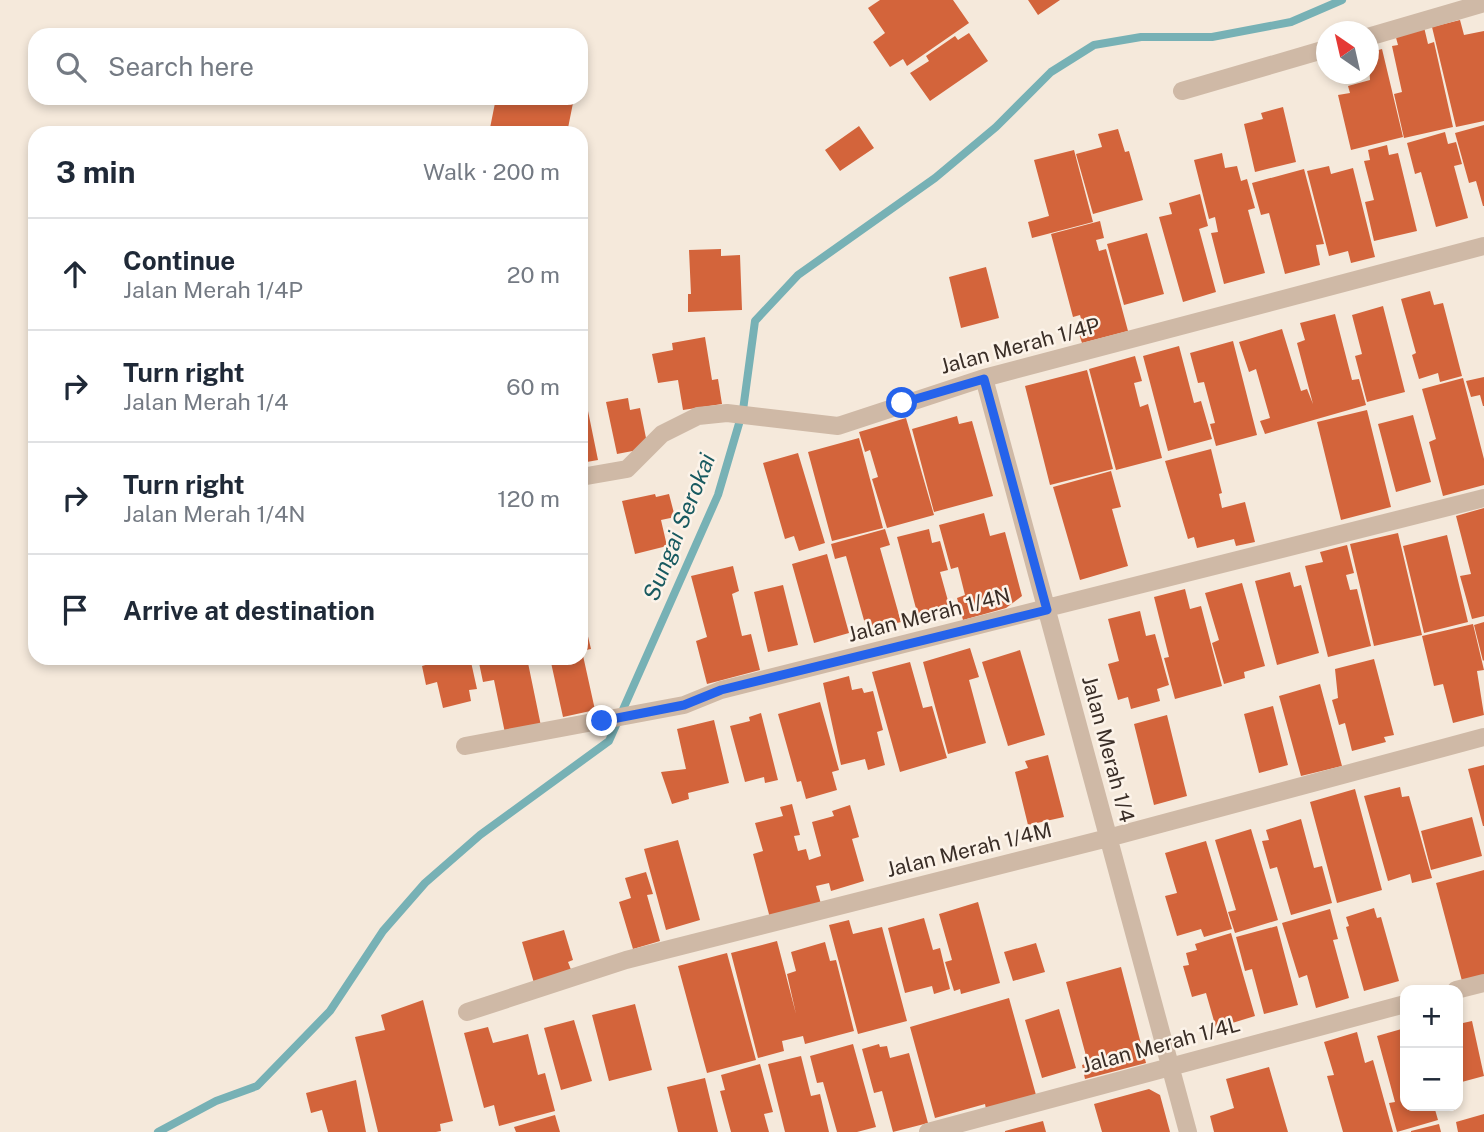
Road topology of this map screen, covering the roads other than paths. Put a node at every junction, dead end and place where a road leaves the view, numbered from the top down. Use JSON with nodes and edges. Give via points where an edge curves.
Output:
{"nodes":[{"id":1,"x":1484,"y":3,"type":"edge"},
{"id":2,"x":1379,"y":34,"type":"edge"},
{"id":3,"x":1316,"y":52,"type":"edge"},
{"id":4,"x":1182,"y":92,"type":"dead end"},
{"id":5,"x":1484,"y":246,"type":"edge"},
{"id":6,"x":984,"y":379,"type":"junction"},
{"id":7,"x":588,"y":476,"type":"edge"},
{"id":8,"x":1484,"y":498,"type":"edge"},
{"id":9,"x":1047,"y":610,"type":"junction"},
{"id":10,"x":1484,"y":737,"type":"edge"},
{"id":11,"x":466,"y":746,"type":"dead end"},
{"id":12,"x":1108,"y":838,"type":"junction"},
{"id":13,"x":1484,"y":983,"type":"edge"},
{"id":14,"x":1463,"y":988,"type":"edge"},
{"id":15,"x":1400,"y":1005,"type":"edge"},
{"id":16,"x":467,"y":1012,"type":"dead end"},
{"id":17,"x":1170,"y":1066,"type":"junction"},
{"id":18,"x":928,"y":1132,"type":"edge"},
{"id":19,"x":1188,"y":1132,"type":"edge"}],
"edges":[{"from":1,"to":2,"type":"street"},
{"from":3,"to":4,"type":"street"},
{"from":5,"to":6,"type":"street","name":"Jalan Merah 1/4P"},
{"from":6,"to":7,"type":"street","name":"Jalan Merah 1/4P","via":[[838,426],[727,414],[698,416],[662,434],[627,470]]},
{"from":6,"to":9,"type":"street","name":"Jalan Merah 1/4"},
{"from":8,"to":9,"type":"street","name":"Jalan Merah 1/4N"},
{"from":9,"to":11,"type":"street","name":"Jalan Merah 1/4N","via":[[721,690],[684,705]]},
{"from":9,"to":12,"type":"street","name":"Jalan Merah 1/4"},
{"from":10,"to":12,"type":"street","name":"Jalan Merah 1/4M"},
{"from":12,"to":16,"type":"street","name":"Jalan Merah 1/4M","via":[[626,960]]},
{"from":12,"to":17,"type":"street","name":"Jalan Merah 1/4"},
{"from":13,"to":14,"type":"street"},
{"from":15,"to":17,"type":"street","name":"Jalan Merah 1/4L"},
{"from":17,"to":18,"type":"street","name":"Jalan Merah 1/4L"},
{"from":17,"to":19,"type":"street","name":"Jalan Merah 1/4"}]}
